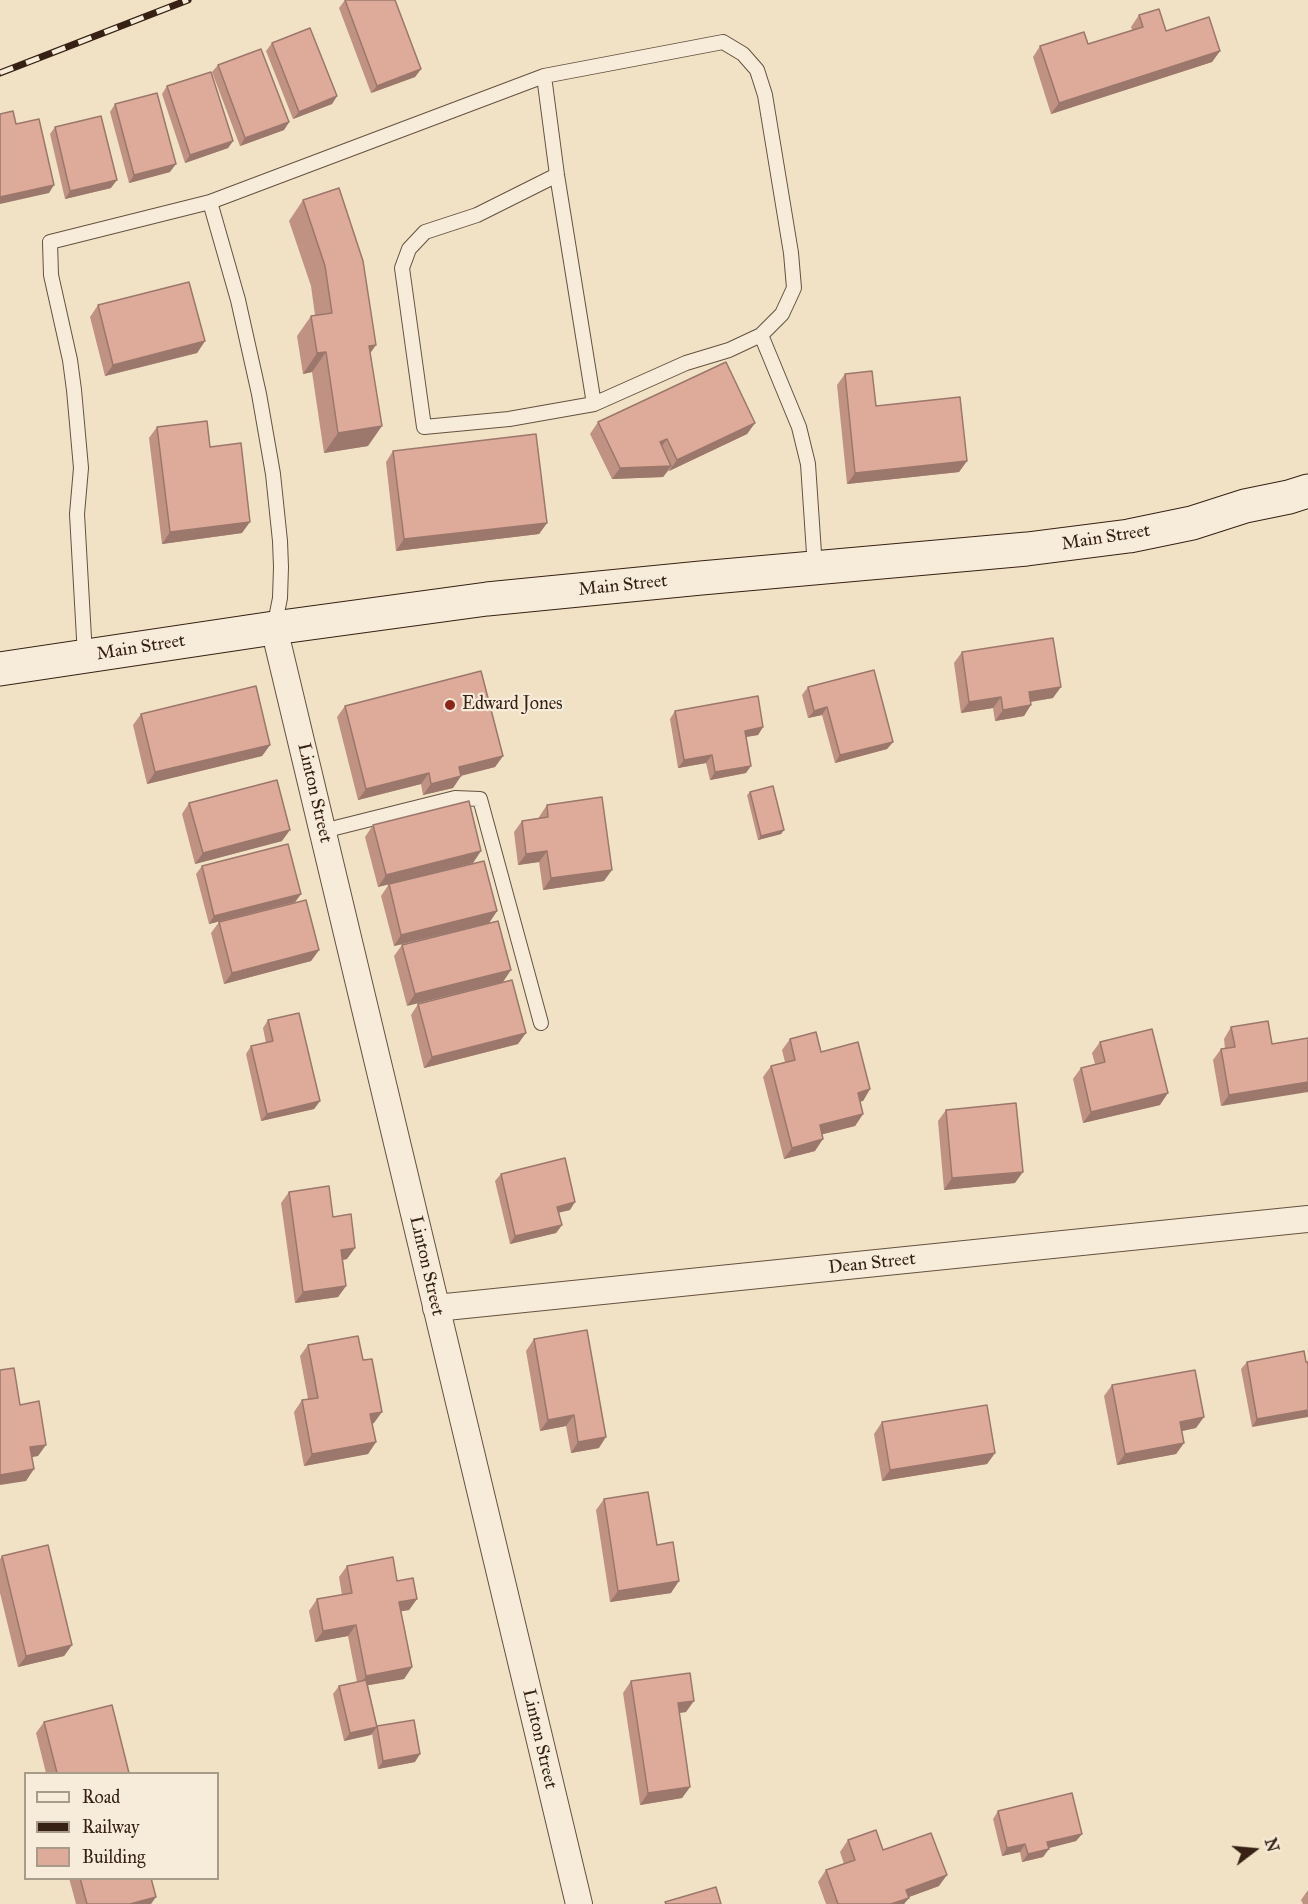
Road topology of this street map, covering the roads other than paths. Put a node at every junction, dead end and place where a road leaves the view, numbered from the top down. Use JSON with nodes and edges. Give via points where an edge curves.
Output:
{"nodes":[{"id":1,"x":544,"y":76,"type":"junction"},
{"id":2,"x":557,"y":175,"type":"junction"},
{"id":3,"x":210,"y":202,"type":"junction"},
{"id":4,"x":761,"y":335,"type":"junction"},
{"id":5,"x":594,"y":404,"type":"junction"},
{"id":6,"x":1308,"y":474,"type":"edge"},
{"id":7,"x":1308,"y":491,"type":"edge"},
{"id":8,"x":1256,"y":500,"type":"junction"},
{"id":9,"x":815,"y":568,"type":"junction"},
{"id":10,"x":274,"y":628,"type":"junction"},
{"id":11,"x":85,"y":656,"type":"junction"},
{"id":12,"x":0,"y":669,"type":"edge"},
{"id":13,"x":323,"y":831,"type":"junction"},
{"id":14,"x":541,"y":1023,"type":"dead end"},
{"id":15,"x":1308,"y":1219,"type":"edge"},
{"id":16,"x":436,"y":1308,"type":"junction"},
{"id":17,"x":579,"y":1904,"type":"edge"}],
"edges":[{"from":1,"to":2,"type":"lane"},
{"from":1,"to":3,"type":"lane"},
{"from":1,"to":4,"type":"lane","via":[[723,42],[743,54],[757,70],[765,95],[794,288],[782,314]]},
{"from":2,"to":5,"type":"lane"},
{"from":2,"to":5,"type":"lane","via":[[477,215],[426,232],[409,249],[402,268],[424,427],[509,419]]},
{"from":3,"to":10,"type":"lane","via":[[238,300],[273,474],[281,567]]},
{"from":3,"to":11,"type":"lane","via":[[50,242],[51,275],[70,360],[80,456],[77,514]]},
{"from":4,"to":5,"type":"lane"},
{"from":4,"to":9,"type":"lane","via":[[799,427],[808,464]]},
{"from":6,"to":8,"type":"main road","name":"Main Street"},
{"from":7,"to":8,"type":"main road","name":"Main Street"},
{"from":8,"to":9,"type":"main road","name":"Main Street","via":[[1192,523],[1129,536]]},
{"from":9,"to":10,"type":"main road","name":"Main Street","via":[[487,599]]},
{"from":10,"to":11,"type":"main road","name":"Main Street"},
{"from":10,"to":13,"type":"street","name":"Linton Street"},
{"from":11,"to":12,"type":"main road","name":"Main Street"},
{"from":13,"to":14,"type":"lane","via":[[455,798],[480,799]]},
{"from":13,"to":16,"type":"street","name":"Linton Street"},
{"from":15,"to":16,"type":"street","name":"Dean Street"},
{"from":16,"to":17,"type":"street","name":"Linton Street"}]}
